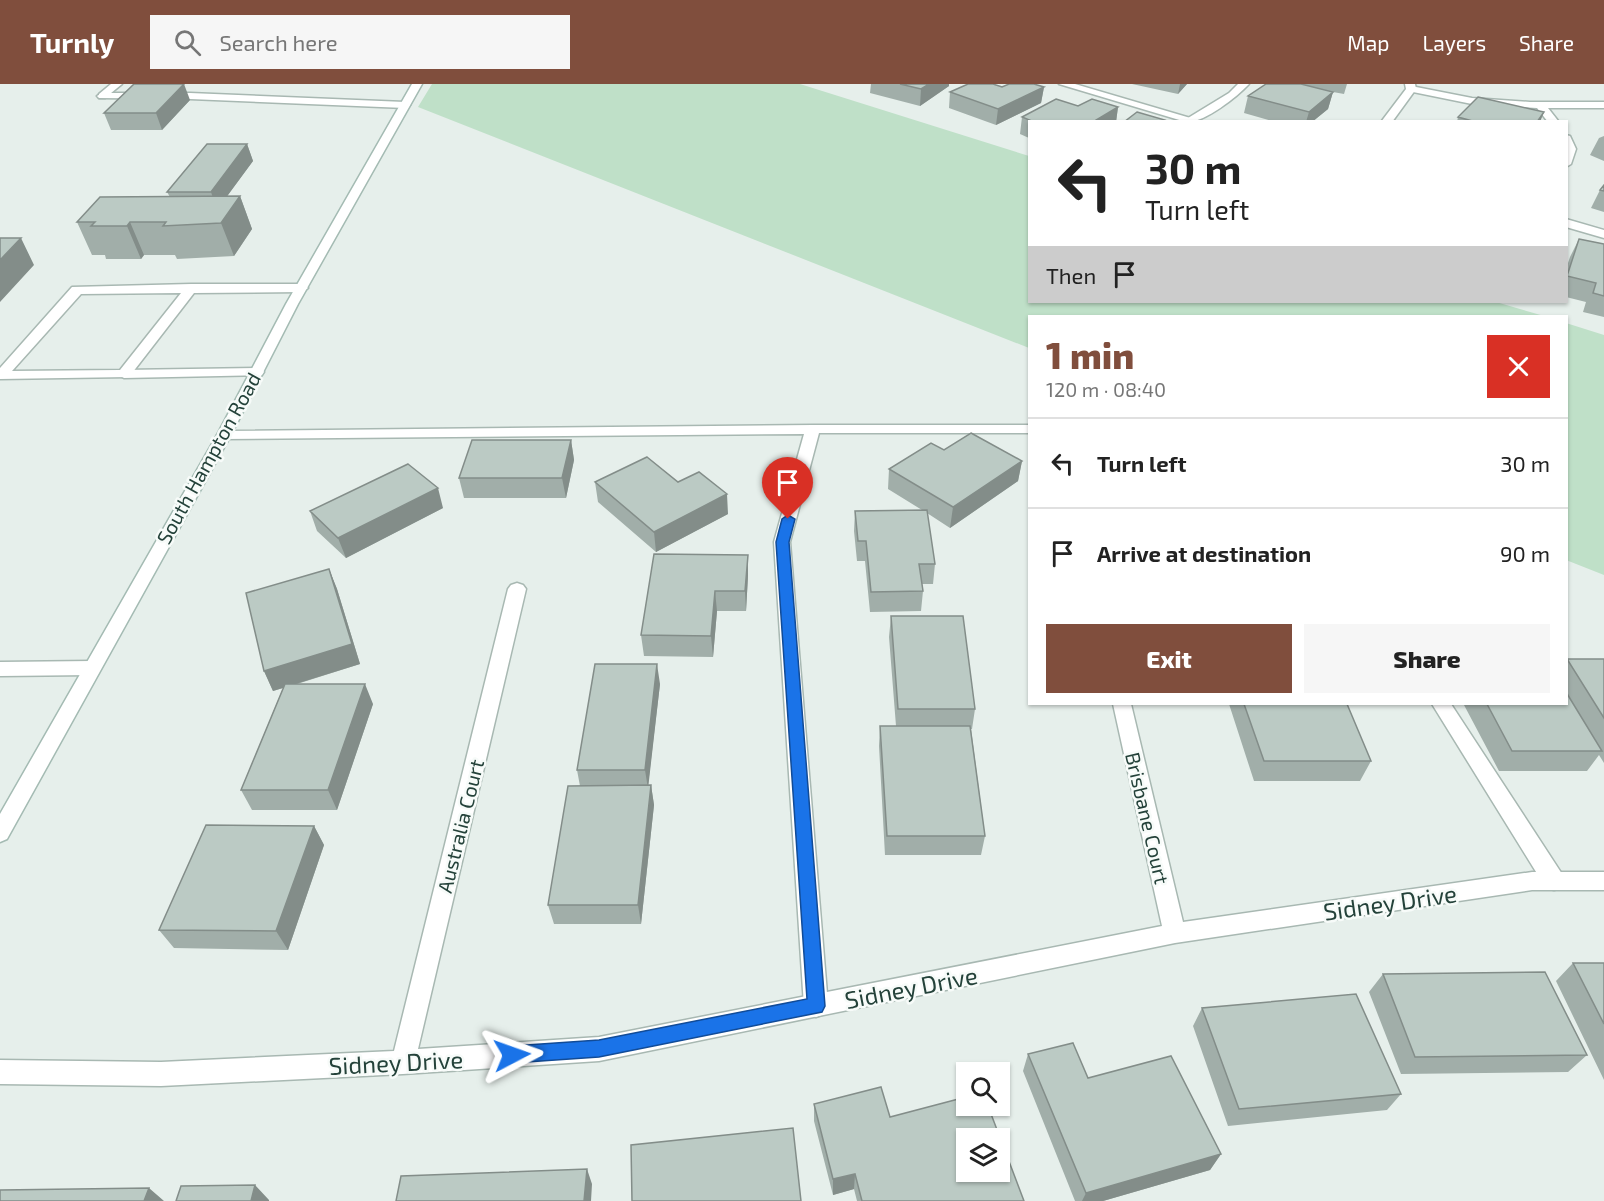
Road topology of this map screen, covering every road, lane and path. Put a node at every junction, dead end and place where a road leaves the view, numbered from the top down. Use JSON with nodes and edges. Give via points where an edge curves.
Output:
{"nodes":[{"id":1,"x":117,"y":84,"type":"edge"},
{"id":2,"x":417,"y":84,"type":"edge"},
{"id":3,"x":1064,"y":84,"type":"edge"},
{"id":4,"x":1244,"y":84,"type":"edge"},
{"id":5,"x":1411,"y":87,"type":"edge"},
{"id":6,"x":405,"y":105,"type":"junction"},
{"id":7,"x":1540,"y":105,"type":"junction"},
{"id":8,"x":1604,"y":105,"type":"edge"},
{"id":9,"x":1192,"y":120,"type":"edge"},
{"id":10,"x":1197,"y":120,"type":"edge"},
{"id":11,"x":1387,"y":120,"type":"edge"},
{"id":12,"x":1552,"y":120,"type":"edge"},
{"id":13,"x":1568,"y":142,"type":"edge"},
{"id":14,"x":1568,"y":158,"type":"edge"},
{"id":15,"x":1568,"y":224,"type":"edge"},
{"id":16,"x":1604,"y":234,"type":"edge"},
{"id":17,"x":191,"y":288,"type":"junction"},
{"id":18,"x":302,"y":288,"type":"junction"},
{"id":19,"x":257,"y":372,"type":"junction"},
{"id":20,"x":124,"y":374,"type":"junction"},
{"id":21,"x":813,"y":429,"type":"junction"},
{"id":22,"x":1028,"y":429,"type":"edge"},
{"id":23,"x":224,"y":435,"type":"junction"},
{"id":24,"x":517,"y":589,"type":"dead end"},
{"id":25,"x":92,"y":668,"type":"junction"},
{"id":26,"x":0,"y":669,"type":"edge"},
{"id":27,"x":1122,"y":705,"type":"edge"},
{"id":28,"x":1442,"y":705,"type":"edge"},
{"id":29,"x":0,"y":832,"type":"edge"},
{"id":30,"x":1604,"y":881,"type":"edge"},
{"id":31,"x":1554,"y":882,"type":"junction"},
{"id":32,"x":1175,"y":933,"type":"junction"},
{"id":33,"x":816,"y":1006,"type":"junction"},
{"id":34,"x":403,"y":1062,"type":"junction"},
{"id":35,"x":0,"y":1072,"type":"edge"}],
"edges":[{"from":1,"to":6,"type":"street","via":[[102,96]]},
{"from":2,"to":6,"type":"street","name":"South Hampton Road"},
{"from":3,"to":9,"type":"street"},
{"from":4,"to":10,"type":"street"},
{"from":5,"to":7,"type":"street","via":[[1472,100]]},
{"from":5,"to":11,"type":"street"},
{"from":6,"to":18,"type":"street","name":"South Hampton Road"},
{"from":7,"to":8,"type":"street"},
{"from":7,"to":12,"type":"street"},
{"from":13,"to":14,"type":"street"},
{"from":15,"to":16,"type":"street"},
{"from":17,"to":18,"type":"street"},
{"from":17,"to":20,"type":"street"},
{"from":17,"to":20,"type":"street","via":[[76,290],[1,375]]},
{"from":18,"to":19,"type":"street","name":"South Hampton Road"},
{"from":19,"to":20,"type":"street"},
{"from":19,"to":23,"type":"street","name":"South Hampton Road"},
{"from":21,"to":22,"type":"street"},
{"from":21,"to":23,"type":"street"},
{"from":21,"to":33,"type":"street","via":[[782,542]]},
{"from":23,"to":25,"type":"street","name":"South Hampton Road"},
{"from":24,"to":34,"type":"street","name":"Australia Court"},
{"from":25,"to":26,"type":"street"},
{"from":25,"to":29,"type":"street","name":"South Hampton Road"},
{"from":27,"to":32,"type":"street","name":"Brisbane Court"},
{"from":28,"to":31,"type":"street"},
{"from":30,"to":31,"type":"street","name":"Sidney Drive"},
{"from":31,"to":32,"type":"street","name":"Sidney Drive"},
{"from":32,"to":33,"type":"street","name":"Sidney Drive"},
{"from":33,"to":34,"type":"street","name":"Sidney Drive","via":[[599,1049]]},
{"from":34,"to":35,"type":"street","name":"Sidney Drive","via":[[161,1074]]}]}
